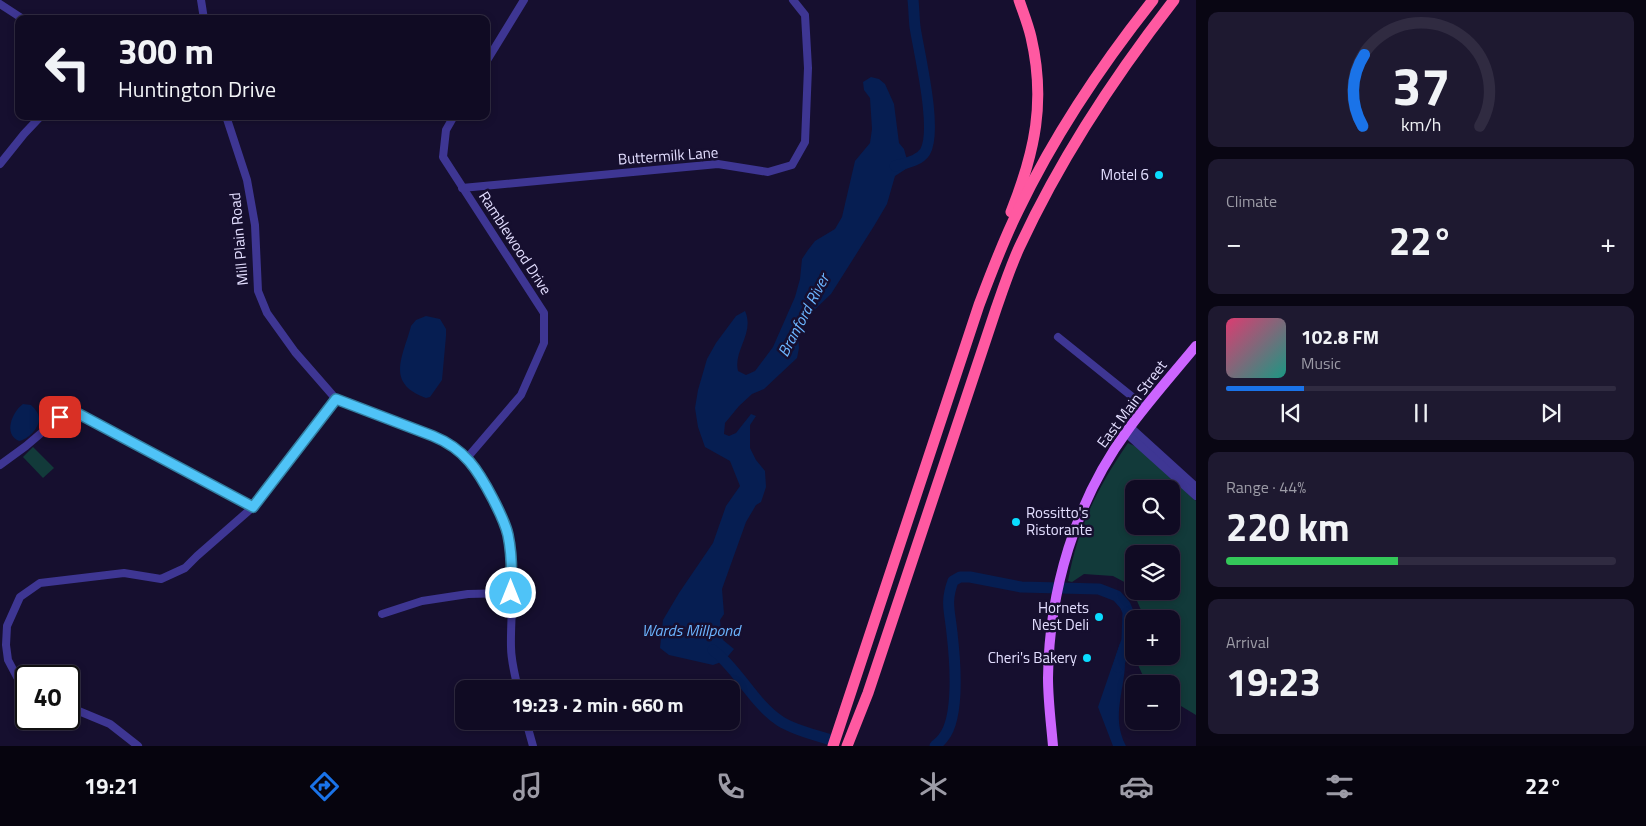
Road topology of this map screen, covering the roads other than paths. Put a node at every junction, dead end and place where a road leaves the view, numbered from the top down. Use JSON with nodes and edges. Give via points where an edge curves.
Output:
{"nodes":[{"id":1,"x":201,"y":0,"type":"edge"},
{"id":2,"x":524,"y":0,"type":"edge"},
{"id":3,"x":793,"y":0,"type":"edge"},
{"id":4,"x":1020,"y":0,"type":"edge"},
{"id":5,"x":1153,"y":0,"type":"edge"},
{"id":6,"x":1174,"y":0,"type":"edge"},
{"id":7,"x":0,"y":4,"type":"edge"},
{"id":8,"x":17,"y":15,"type":"edge"},
{"id":9,"x":203,"y":15,"type":"edge"},
{"id":10,"x":490,"y":55,"type":"edge"},
{"id":11,"x":37,"y":120,"type":"edge"},
{"id":12,"x":227,"y":120,"type":"edge"},
{"id":13,"x":452,"y":120,"type":"edge"},
{"id":14,"x":0,"y":164,"type":"edge"},
{"id":15,"x":462,"y":188,"type":"junction"},
{"id":16,"x":978,"y":305,"type":"junction"},
{"id":17,"x":1058,"y":337,"type":"dead end"},
{"id":18,"x":1196,"y":346,"type":"edge"},
{"id":19,"x":336,"y":399,"type":"junction"},
{"id":20,"x":1145,"y":407,"type":"junction"},
{"id":21,"x":1128,"y":430,"type":"junction"},
{"id":22,"x":467,"y":458,"type":"junction"},
{"id":23,"x":0,"y":465,"type":"edge"},
{"id":24,"x":1196,"y":488,"type":"edge"},
{"id":25,"x":1196,"y":496,"type":"edge"},
{"id":26,"x":253,"y":507,"type":"junction"},
{"id":27,"x":511,"y":593,"type":"junction"},
{"id":28,"x":382,"y":614,"type":"dead end"},
{"id":29,"x":3,"y":625,"type":"edge"},
{"id":30,"x":15,"y":673,"type":"edge"},
{"id":31,"x":516,"y":680,"type":"edge"},
{"id":32,"x":80,"y":712,"type":"edge"},
{"id":33,"x":528,"y":730,"type":"edge"},
{"id":34,"x":138,"y":746,"type":"edge"},
{"id":35,"x":532,"y":746,"type":"edge"},
{"id":36,"x":833,"y":746,"type":"edge"},
{"id":37,"x":847,"y":746,"type":"edge"},
{"id":38,"x":1053,"y":746,"type":"edge"}],
"edges":[{"from":1,"to":9,"type":"street"},
{"from":2,"to":10,"type":"street"},
{"from":3,"to":15,"type":"street","name":"Buttermilk Lane","via":[[805,15],[808,68],[805,142],[792,165],[768,172],[718,164]]},
{"from":4,"to":16,"type":"highway","via":[[1037,71],[1034,143]]},
{"from":5,"to":16,"type":"highway","via":[[1107,62],[1046,159],[1018,210]]},
{"from":6,"to":37,"type":"highway","via":[[1100,100],[1018,249],[868,693]]},
{"from":7,"to":8,"type":"street"},
{"from":11,"to":14,"type":"street"},
{"from":12,"to":19,"type":"street","name":"Mill Plain Road","via":[[247,180],[255,225],[258,291],[267,312],[295,352]]},
{"from":13,"to":15,"type":"street","name":"Ramblewood Drive","via":[[446,130],[443,157]]},
{"from":15,"to":22,"type":"street","name":"Ramblewood Drive","via":[[544,313],[544,342],[521,395]]},
{"from":16,"to":36,"type":"highway"},
{"from":17,"to":20,"type":"street"},
{"from":18,"to":20,"type":"main road","name":"East Main Street"},
{"from":19,"to":22,"type":"street","name":"Mill Plain Road","via":[[447,442]]},
{"from":19,"to":26,"type":"street"},
{"from":20,"to":21,"type":"main road","name":"East Main Street"},
{"from":21,"to":24,"type":"street"},
{"from":21,"to":25,"type":"street"},
{"from":21,"to":38,"type":"main road","name":"East Main Street","via":[[1084,509],[1062,573],[1051,631],[1048,675]]},
{"from":22,"to":27,"type":"street","name":"Mill Plain Road","via":[[507,528],[511,551]]},
{"from":23,"to":26,"type":"street","via":[[60,417],[79,414]]},
{"from":26,"to":29,"type":"street","via":[[185,568],[161,579],[124,574],[40,583],[20,597]]},
{"from":27,"to":28,"type":"street","via":[[468,594],[422,601]]},
{"from":27,"to":31,"type":"street","name":"Mill Plain Road","via":[[511,649]]},
{"from":29,"to":30,"type":"street","via":[[8,660]]},
{"from":32,"to":34,"type":"street","via":[[110,724]]},
{"from":33,"to":35,"type":"street"}]}
